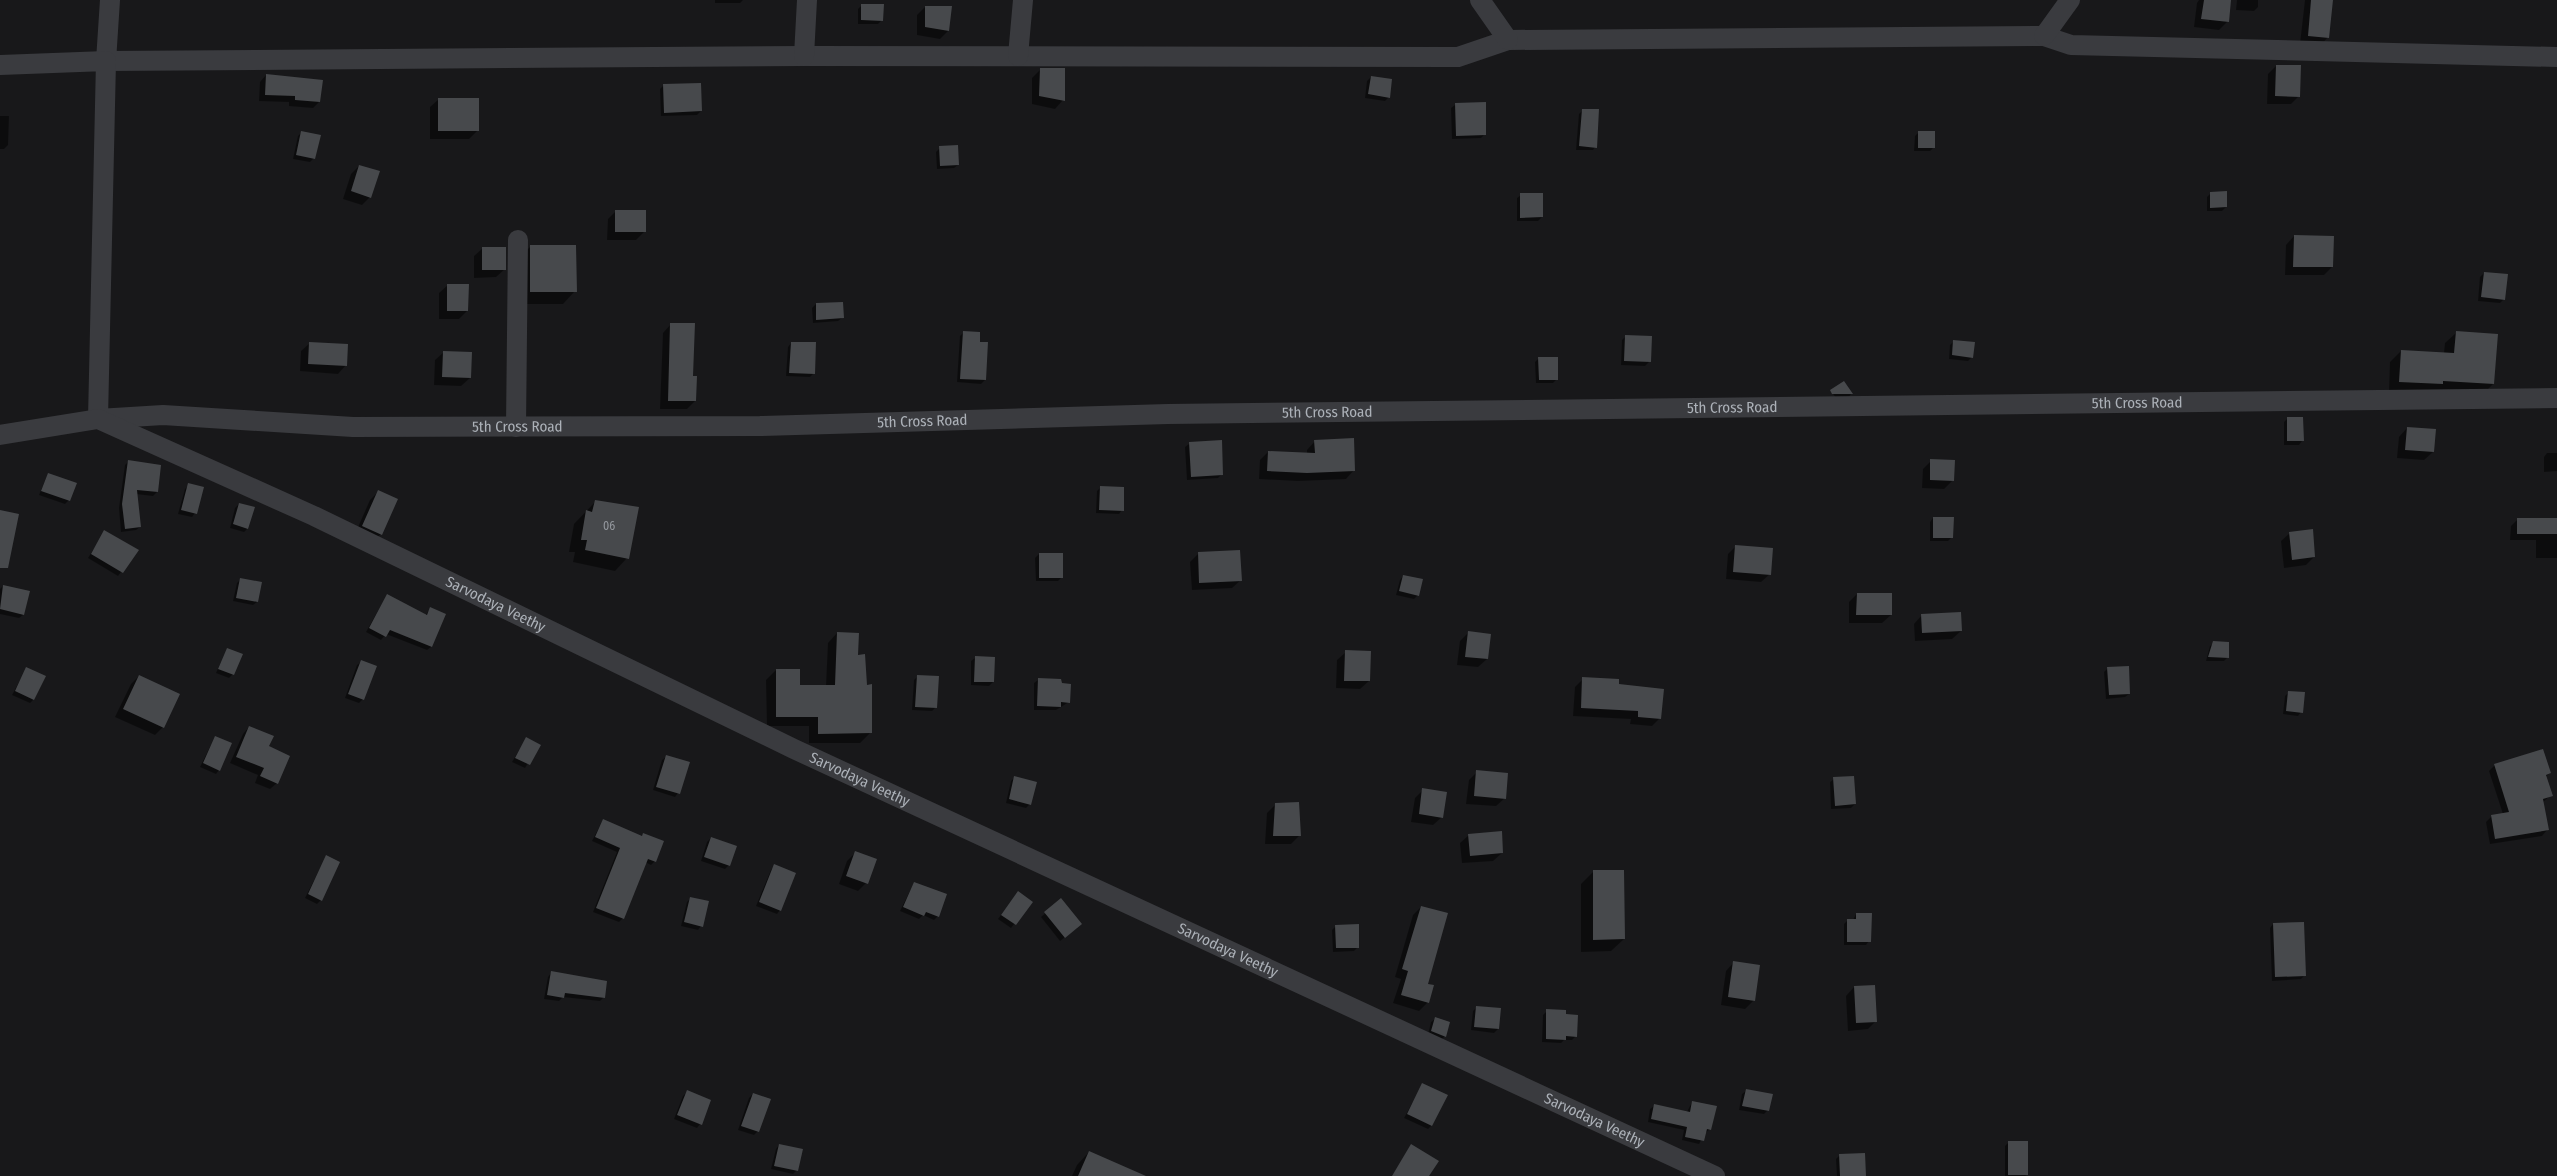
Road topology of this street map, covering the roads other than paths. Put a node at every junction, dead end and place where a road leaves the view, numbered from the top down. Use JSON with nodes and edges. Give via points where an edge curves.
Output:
{"nodes":[{"id":1,"x":110,"y":0,"type":"edge"},
{"id":2,"x":807,"y":0,"type":"edge"},
{"id":3,"x":1023,"y":0,"type":"edge"},
{"id":4,"x":1480,"y":0,"type":"edge"},
{"id":5,"x":2070,"y":0,"type":"edge"},
{"id":6,"x":2044,"y":36,"type":"junction"},
{"id":7,"x":1508,"y":40,"type":"junction"},
{"id":8,"x":804,"y":56,"type":"junction"},
{"id":9,"x":1018,"y":56,"type":"junction"},
{"id":10,"x":2557,"y":57,"type":"edge"},
{"id":11,"x":106,"y":61,"type":"junction"},
{"id":12,"x":0,"y":65,"type":"edge"},
{"id":13,"x":518,"y":240,"type":"dead end"},
{"id":14,"x":2557,"y":398,"type":"edge"},
{"id":15,"x":98,"y":419,"type":"junction"},
{"id":16,"x":516,"y":427,"type":"junction"},
{"id":17,"x":0,"y":435,"type":"edge"},
{"id":18,"x":1715,"y":1176,"type":"edge"}],
"edges":[{"from":1,"to":11,"type":"street"},
{"from":2,"to":8,"type":"street"},
{"from":3,"to":9,"type":"street"},
{"from":4,"to":7,"type":"street"},
{"from":5,"to":6,"type":"street"},
{"from":6,"to":7,"type":"street"},
{"from":6,"to":10,"type":"street","via":[[2071,45]]},
{"from":7,"to":9,"type":"street","via":[[1458,57]]},
{"from":8,"to":9,"type":"street"},
{"from":8,"to":11,"type":"street"},
{"from":11,"to":12,"type":"street"},
{"from":11,"to":15,"type":"street"},
{"from":13,"to":16,"type":"street"},
{"from":14,"to":16,"type":"street","name":"5th Cross Road","via":[[1168,414],[767,426]]},
{"from":15,"to":16,"type":"street","name":"5th Cross Road","via":[[163,415],[353,427]]},
{"from":15,"to":17,"type":"street"},
{"from":15,"to":18,"type":"street","name":"Sarvodaya Veethy","via":[[314,516],[794,749]]}]}
